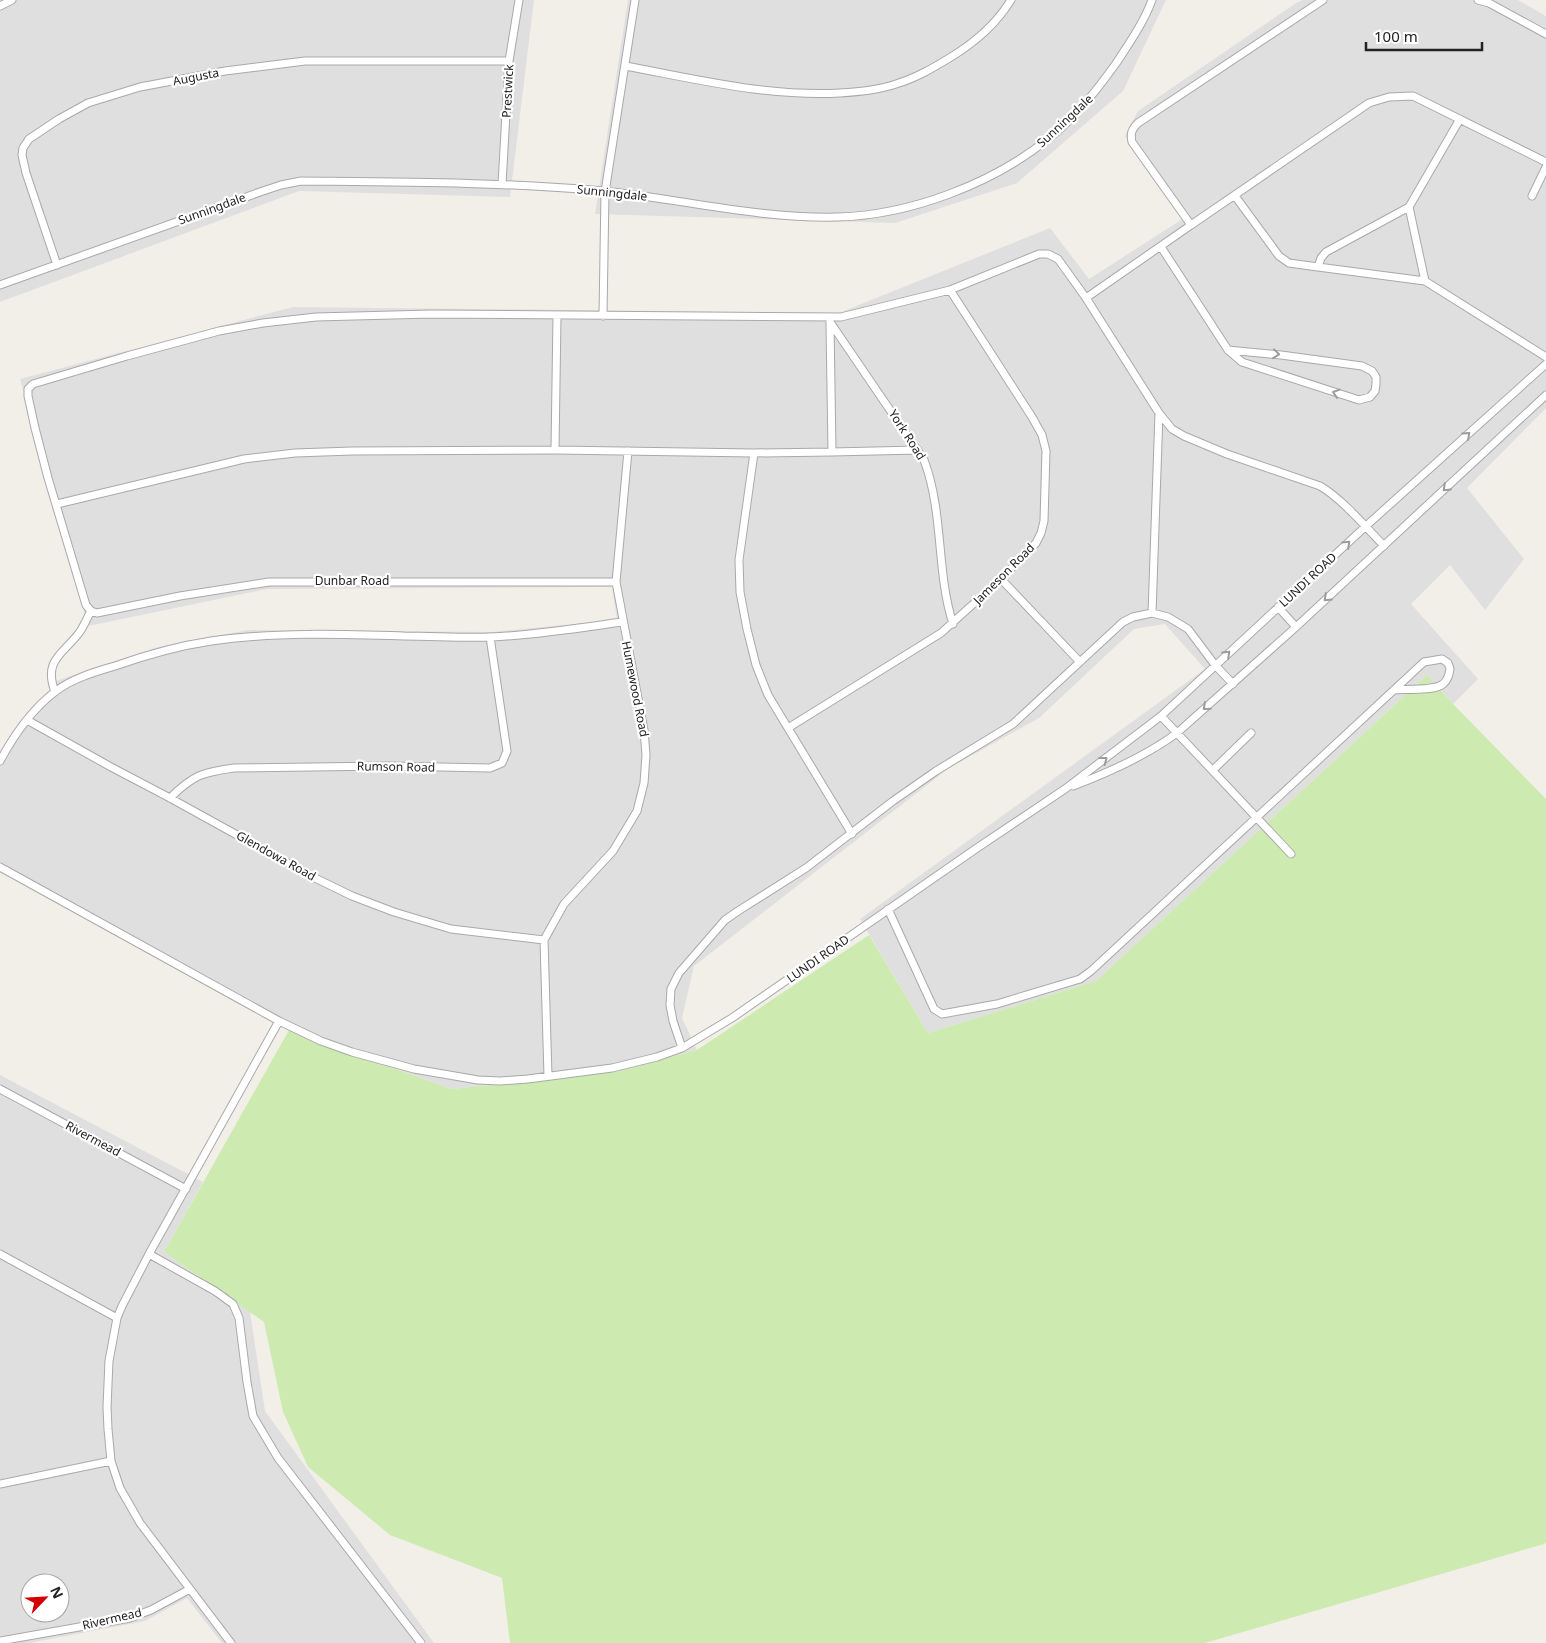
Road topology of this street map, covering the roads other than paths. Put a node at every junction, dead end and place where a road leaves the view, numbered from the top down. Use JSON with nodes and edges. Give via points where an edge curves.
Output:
{"nodes":[{"id":1,"x":12,"y":0,"type":"edge"},
{"id":2,"x":519,"y":0,"type":"edge"},
{"id":3,"x":635,"y":0,"type":"edge"},
{"id":4,"x":1011,"y":0,"type":"edge"},
{"id":5,"x":1152,"y":0,"type":"edge"},
{"id":6,"x":1324,"y":0,"type":"edge"},
{"id":7,"x":1478,"y":0,"type":"edge"},
{"id":8,"x":0,"y":6,"type":"edge"},
{"id":9,"x":1546,"y":34,"type":"edge"},
{"id":10,"x":509,"y":61,"type":"junction"},
{"id":11,"x":625,"y":66,"type":"junction"},
{"id":12,"x":1460,"y":119,"type":"junction"},
{"id":13,"x":1546,"y":162,"type":"edge"},
{"id":14,"x":1546,"y":167,"type":"edge"},
{"id":15,"x":502,"y":184,"type":"junction"},
{"id":16,"x":605,"y":192,"type":"junction"},
{"id":17,"x":1234,"y":196,"type":"junction"},
{"id":18,"x":1532,"y":196,"type":"dead end"},
{"id":19,"x":1409,"y":207,"type":"junction"},
{"id":20,"x":1191,"y":225,"type":"junction"},
{"id":21,"x":1161,"y":247,"type":"junction"},
{"id":22,"x":57,"y":265,"type":"junction"},
{"id":23,"x":1318,"y":267,"type":"junction"},
{"id":24,"x":1425,"y":281,"type":"junction"},
{"id":25,"x":0,"y":285,"type":"edge"},
{"id":26,"x":950,"y":290,"type":"junction"},
{"id":27,"x":1086,"y":298,"type":"junction"},
{"id":28,"x":556,"y":316,"type":"junction"},
{"id":29,"x":603,"y":316,"type":"junction"},
{"id":30,"x":831,"y":320,"type":"junction"},
{"id":31,"x":1228,"y":350,"type":"junction"},
{"id":32,"x":1546,"y":357,"type":"edge"},
{"id":33,"x":1546,"y":364,"type":"edge"},
{"id":34,"x":1546,"y":395,"type":"edge"},
{"id":35,"x":1159,"y":413,"type":"junction"},
{"id":36,"x":554,"y":450,"type":"junction"},
{"id":37,"x":918,"y":450,"type":"junction"},
{"id":38,"x":628,"y":451,"type":"junction"},
{"id":39,"x":832,"y":452,"type":"junction"},
{"id":40,"x":754,"y":453,"type":"junction"},
{"id":41,"x":57,"y":504,"type":"junction"},
{"id":42,"x":1366,"y":526,"type":"junction"},
{"id":43,"x":1384,"y":546,"type":"junction"},
{"id":44,"x":1001,"y":579,"type":"junction"},
{"id":45,"x":616,"y":582,"type":"junction"},
{"id":46,"x":1278,"y":607,"type":"junction"},
{"id":47,"x":91,"y":611,"type":"junction"},
{"id":48,"x":1152,"y":613,"type":"junction"},
{"id":49,"x":622,"y":622,"type":"junction"},
{"id":50,"x":953,"y":624,"type":"junction"},
{"id":51,"x":1296,"y":627,"type":"junction"},
{"id":52,"x":490,"y":637,"type":"junction"},
{"id":53,"x":1079,"y":661,"type":"junction"},
{"id":54,"x":1215,"y":665,"type":"junction"},
{"id":55,"x":1233,"y":684,"type":"junction"},
{"id":56,"x":1394,"y":690,"type":"junction"},
{"id":57,"x":55,"y":692,"type":"junction"},
{"id":58,"x":1161,"y":716,"type":"junction"},
{"id":59,"x":27,"y":720,"type":"junction"},
{"id":60,"x":788,"y":728,"type":"junction"},
{"id":61,"x":1177,"y":733,"type":"junction"},
{"id":62,"x":1251,"y":733,"type":"dead end"},
{"id":63,"x":0,"y":761,"type":"edge"},
{"id":64,"x":1212,"y":770,"type":"junction"},
{"id":65,"x":1065,"y":789,"type":"junction"},
{"id":66,"x":170,"y":798,"type":"junction"},
{"id":67,"x":1256,"y":816,"type":"junction"},
{"id":68,"x":852,"y":834,"type":"junction"},
{"id":69,"x":1291,"y":854,"type":"dead end"},
{"id":70,"x":0,"y":867,"type":"edge"},
{"id":71,"x":888,"y":909,"type":"junction"},
{"id":72,"x":544,"y":940,"type":"junction"},
{"id":73,"x":279,"y":1021,"type":"junction"},
{"id":74,"x":682,"y":1048,"type":"junction"},
{"id":75,"x":548,"y":1076,"type":"junction"},
{"id":76,"x":0,"y":1089,"type":"edge"},
{"id":77,"x":186,"y":1189,"type":"junction"},
{"id":78,"x":0,"y":1254,"type":"edge"},
{"id":79,"x":149,"y":1254,"type":"junction"},
{"id":80,"x":117,"y":1318,"type":"junction"},
{"id":81,"x":111,"y":1461,"type":"junction"},
{"id":82,"x":0,"y":1484,"type":"edge"},
{"id":83,"x":190,"y":1589,"type":"junction"},
{"id":84,"x":0,"y":1641,"type":"edge"},
{"id":85,"x":231,"y":1643,"type":"edge"},
{"id":86,"x":421,"y":1643,"type":"edge"}],
"edges":[{"from":1,"to":8,"type":"street"},
{"from":2,"to":10,"type":"street","name":"Prestwick"},
{"from":3,"to":11,"type":"street"},
{"from":4,"to":11,"type":"street","via":[[984,32],[930,70],[895,85],[861,92],[812,95],[767,92]]},
{"from":5,"to":16,"type":"street","name":"Sunningdale","via":[[1131,40],[1097,90],[1048,139],[985,179],[936,198],[883,212],[830,217],[795,216]]},
{"from":6,"to":20,"type":"street","via":[[1132,129],[1132,142]]},
{"from":7,"to":9,"type":"street"},
{"from":10,"to":15,"type":"street","name":"Prestwick"},
{"from":10,"to":22,"type":"street","name":"Augusta","via":[[305,61],[225,71],[140,88],[88,103],[28,139],[22,155]]},
{"from":11,"to":16,"type":"street"},
{"from":12,"to":13,"type":"street"},
{"from":12,"to":17,"type":"street","via":[[1413,96],[1368,103]]},
{"from":12,"to":19,"type":"street"},
{"from":14,"to":18,"type":"street"},
{"from":15,"to":16,"type":"street","name":"Sunningdale"},
{"from":15,"to":22,"type":"street","name":"Sunningdale","via":[[301,182],[281,185]]},
{"from":16,"to":29,"type":"street"},
{"from":17,"to":20,"type":"street"},
{"from":17,"to":23,"type":"street","via":[[1279,256],[1289,263]]},
{"from":19,"to":23,"type":"street","via":[[1326,252]]},
{"from":19,"to":24,"type":"street"},
{"from":20,"to":21,"type":"street"},
{"from":21,"to":27,"type":"street"},
{"from":21,"to":31,"type":"street"},
{"from":22,"to":25,"type":"street","name":"Sunningdale"},
{"from":23,"to":24,"type":"street"},
{"from":24,"to":32,"type":"street"},
{"from":26,"to":27,"type":"street","via":[[1039,254],[1048,254],[1058,258]]},
{"from":26,"to":30,"type":"street"},
{"from":26,"to":44,"type":"street","name":"Jameson Road","via":[[1032,417],[1046,451],[1041,533],[1036,543]]},
{"from":27,"to":35,"type":"street"},
{"from":28,"to":29,"type":"street"},
{"from":28,"to":36,"type":"street"},
{"from":28,"to":41,"type":"street","via":[[431,314],[316,317],[263,323],[136,353],[33,384],[28,389],[28,396]]},
{"from":29,"to":30,"type":"street"},
{"from":30,"to":37,"type":"street","name":"York Road"},
{"from":30,"to":39,"type":"street"},
{"from":31,"to":31,"type":"street","one_way":true,"via":[[1362,366],[1376,377],[1375,391],[1370,397],[1359,400],[1242,362]]},
{"from":42,"to":33,"type":"street","name":"LUNDI ROAD","one_way":true},
{"from":34,"to":43,"type":"street","name":"LUNDI ROAD","one_way":true},
{"from":35,"to":42,"type":"street","via":[[1172,429],[1184,436],[1320,486]]},
{"from":35,"to":48,"type":"street"},
{"from":36,"to":38,"type":"street"},
{"from":36,"to":41,"type":"street","via":[[295,453],[244,459]]},
{"from":37,"to":39,"type":"street"},
{"from":37,"to":50,"type":"street","name":"York Road","via":[[930,478],[945,590]]},
{"from":38,"to":40,"type":"street"},
{"from":38,"to":45,"type":"street","name":"Humewood Road"},
{"from":39,"to":40,"type":"street"},
{"from":40,"to":60,"type":"street","via":[[739,560],[740,592],[756,665],[768,695]]},
{"from":41,"to":47,"type":"street","via":[[86,605]]},
{"from":42,"to":43,"type":"street"},
{"from":46,"to":42,"type":"street","name":"LUNDI ROAD","one_way":true},
{"from":43,"to":51,"type":"street","name":"LUNDI ROAD","one_way":true},
{"from":44,"to":50,"type":"street","name":"Jameson Road"},
{"from":44,"to":53,"type":"street"},
{"from":45,"to":47,"type":"street","name":"Dunbar Road","via":[[269,582],[97,613]]},
{"from":45,"to":49,"type":"street","name":"Humewood Road"},
{"from":46,"to":51,"type":"street"},
{"from":54,"to":46,"type":"street","name":"LUNDI ROAD","one_way":true},
{"from":47,"to":57,"type":"street","via":[[53,666],[51,682]]},
{"from":48,"to":53,"type":"street","via":[[1123,622]]},
{"from":48,"to":54,"type":"street","via":[[1188,629]]},
{"from":49,"to":52,"type":"street"},
{"from":49,"to":72,"type":"street","name":"Humewood Road","via":[[644,730],[644,783],[637,811],[614,851],[564,904]]},
{"from":50,"to":60,"type":"street","name":"Jameson Road"},
{"from":51,"to":55,"type":"street","name":"LUNDI ROAD"},
{"from":52,"to":57,"type":"street","via":[[313,635],[210,641],[123,663],[78,678]]},
{"from":52,"to":66,"type":"street","name":"Rumson Road","via":[[507,751],[502,764],[490,768],[234,768],[198,775]]},
{"from":53,"to":68,"type":"street","via":[[1013,724],[936,771]]},
{"from":54,"to":55,"type":"street"},
{"from":54,"to":58,"type":"street","name":"LUNDI ROAD"},
{"from":55,"to":61,"type":"street","name":"LUNDI ROAD","one_way":true},
{"from":56,"to":56,"type":"street","via":[[1442,685],[1448,678],[1448,663],[1442,659],[1424,662]]},
{"from":56,"to":67,"type":"street"},
{"from":57,"to":59,"type":"street"},
{"from":58,"to":61,"type":"street"},
{"from":65,"to":58,"type":"street","name":"LUNDI ROAD","one_way":true},
{"from":59,"to":63,"type":"street","via":[[12,738]]},
{"from":59,"to":66,"type":"street","name":"Glendowa Road"},
{"from":60,"to":68,"type":"street"},
{"from":61,"to":64,"type":"street"},
{"from":61,"to":65,"type":"street","name":"LUNDI ROAD","via":[[1135,760]]},
{"from":62,"to":64,"type":"street"},
{"from":64,"to":67,"type":"street"},
{"from":65,"to":71,"type":"street","name":"LUNDI ROAD"},
{"from":66,"to":72,"type":"street","name":"Glendowa Road","via":[[313,877],[376,906],[451,929]]},
{"from":67,"to":69,"type":"street"},
{"from":67,"to":71,"type":"street","via":[[1084,977],[997,1004],[946,1015],[934,1009]]},
{"from":68,"to":74,"type":"street","via":[[725,920],[679,973],[670,998]]},
{"from":70,"to":73,"type":"street","name":"LUNDI ROAD"},
{"from":71,"to":74,"type":"street","name":"LUNDI ROAD","via":[[740,1013]]},
{"from":72,"to":75,"type":"street"},
{"from":73,"to":75,"type":"street","name":"LUNDI ROAD","via":[[321,1041],[414,1069],[478,1080]]},
{"from":73,"to":77,"type":"street"},
{"from":74,"to":75,"type":"street","name":"LUNDI ROAD","via":[[612,1068]]},
{"from":76,"to":77,"type":"street","name":"Rivermead"},
{"from":77,"to":79,"type":"street"},
{"from":78,"to":80,"type":"street"},
{"from":79,"to":80,"type":"street"},
{"from":79,"to":86,"type":"street","via":[[233,1304],[239,1318],[253,1416],[278,1458]]},
{"from":80,"to":81,"type":"street","via":[[109,1361],[107,1407]]},
{"from":81,"to":82,"type":"street"},
{"from":81,"to":83,"type":"street","via":[[129,1506]]},
{"from":83,"to":84,"type":"street","name":"Rivermead","via":[[130,1618]]},
{"from":83,"to":85,"type":"street"}]}
